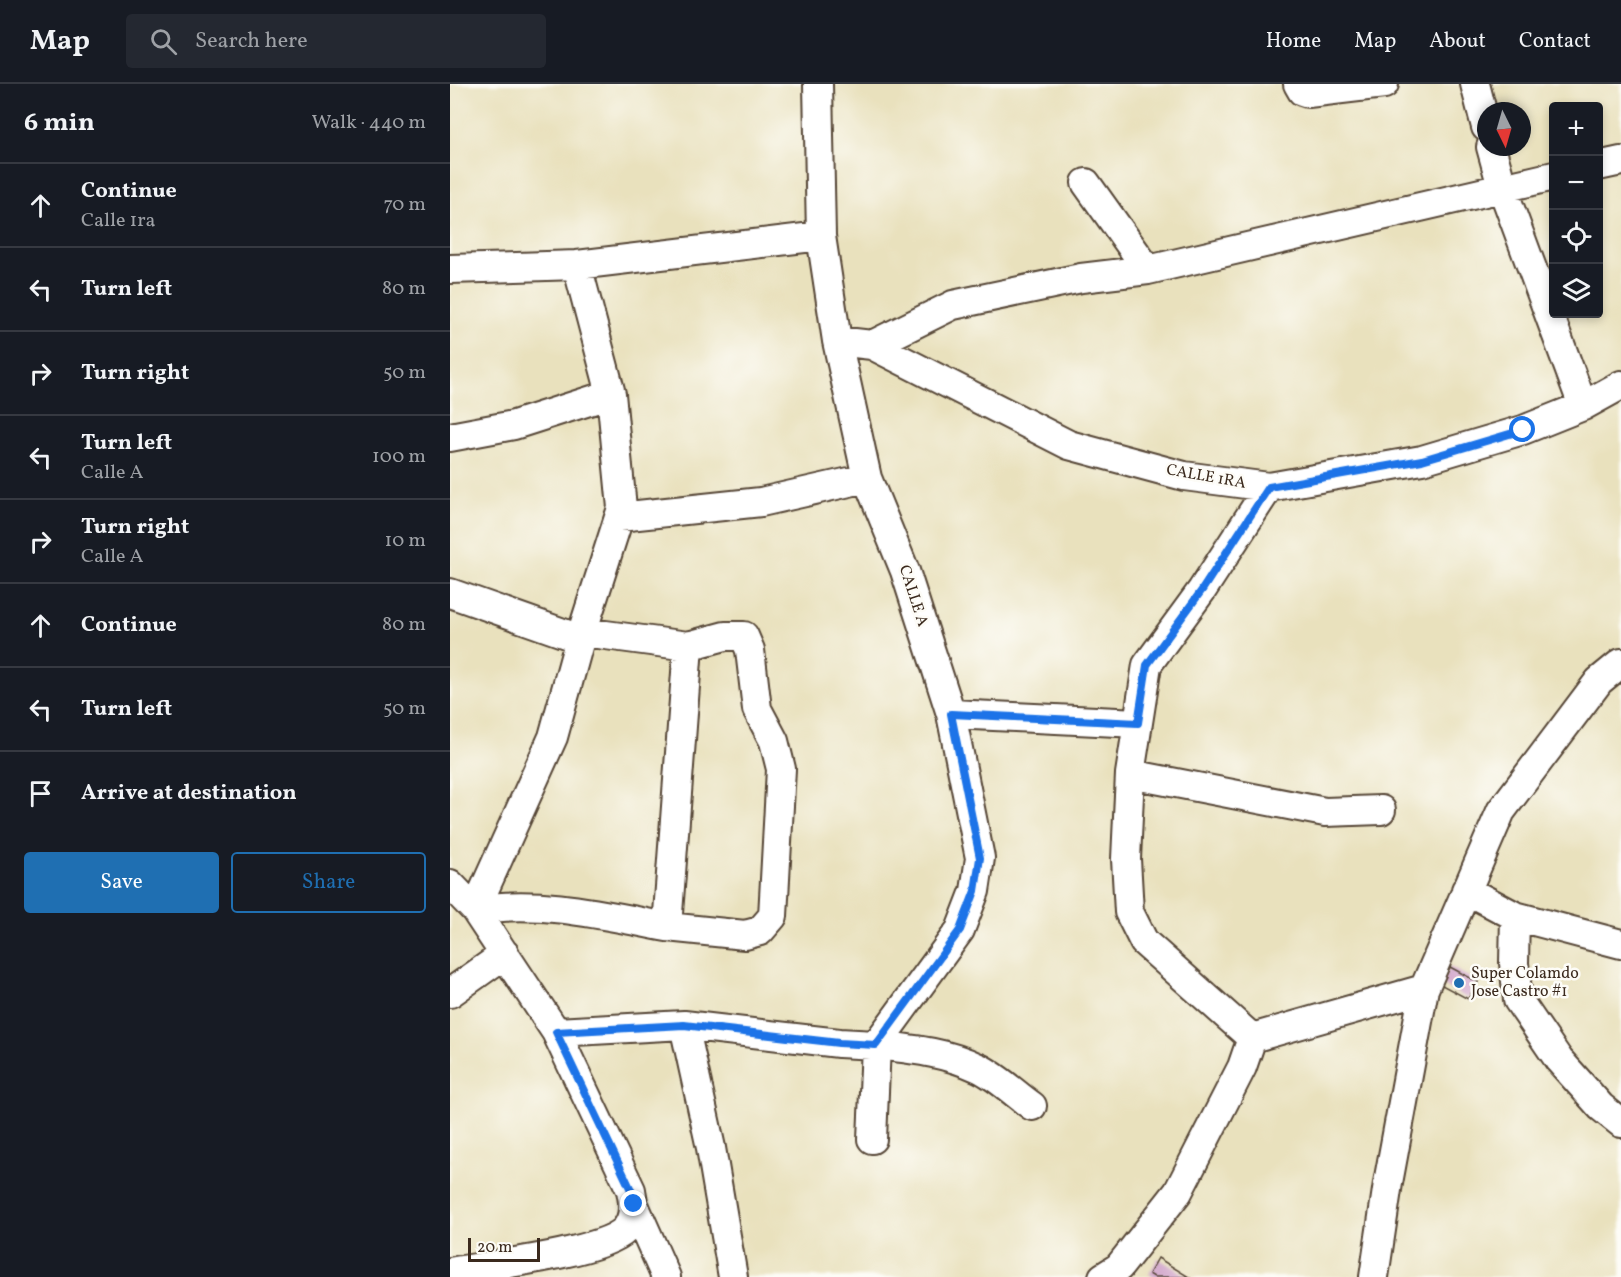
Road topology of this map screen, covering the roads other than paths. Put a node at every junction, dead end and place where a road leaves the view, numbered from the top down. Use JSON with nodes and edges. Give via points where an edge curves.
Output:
{"nodes":[{"id":1,"x":818,"y":84,"type":"edge"},
{"id":2,"x":1298,"y":84,"type":"edge"},
{"id":3,"x":1384,"y":84,"type":"edge"},
{"id":4,"x":1475,"y":84,"type":"edge"},
{"id":5,"x":1480,"y":102,"type":"edge"},
{"id":6,"x":1493,"y":156,"type":"edge"},
{"id":7,"x":1621,"y":161,"type":"edge"},
{"id":8,"x":1603,"y":165,"type":"edge"},
{"id":9,"x":1549,"y":177,"type":"edge"},
{"id":10,"x":1086,"y":183,"type":"dead end"},
{"id":11,"x":1502,"y":187,"type":"junction"},
{"id":12,"x":821,"y":236,"type":"junction"},
{"id":13,"x":577,"y":265,"type":"junction"},
{"id":14,"x":450,"y":269,"type":"edge"},
{"id":15,"x":1148,"y":270,"type":"junction"},
{"id":16,"x":837,"y":340,"type":"junction"},
{"id":17,"x":872,"y":345,"type":"junction"},
{"id":18,"x":1621,"y":385,"type":"edge"},
{"id":19,"x":611,"y":394,"type":"junction"},
{"id":20,"x":1583,"y":406,"type":"junction"},
{"id":21,"x":450,"y":436,"type":"edge"},
{"id":22,"x":867,"y":478,"type":"junction"},
{"id":23,"x":1269,"y":487,"type":"junction"},
{"id":24,"x":619,"y":517,"type":"junction"},
{"id":25,"x":450,"y":593,"type":"edge"},
{"id":26,"x":581,"y":636,"type":"junction"},
{"id":27,"x":688,"y":646,"type":"junction"},
{"id":28,"x":1621,"y":663,"type":"edge"},
{"id":29,"x":951,"y":714,"type":"junction"},
{"id":30,"x":1138,"y":723,"type":"junction"},
{"id":31,"x":1131,"y":774,"type":"junction"},
{"id":32,"x":1382,"y":810,"type":"dead end"},
{"id":33,"x":450,"y":884,"type":"edge"},
{"id":34,"x":1466,"y":890,"type":"junction"},
{"id":35,"x":475,"y":910,"type":"junction"},
{"id":36,"x":1515,"y":916,"type":"junction"},
{"id":37,"x":667,"y":927,"type":"junction"},
{"id":38,"x":1621,"y":944,"type":"edge"},
{"id":39,"x":505,"y":954,"type":"junction"},
{"id":40,"x":1424,"y":989,"type":"junction"},
{"id":41,"x":450,"y":993,"type":"edge"},
{"id":42,"x":684,"y":1025,"type":"junction"},
{"id":43,"x":556,"y":1032,"type":"junction"},
{"id":44,"x":1252,"y":1038,"type":"junction"},
{"id":45,"x":876,"y":1045,"type":"junction"},
{"id":46,"x":1032,"y":1106,"type":"dead end"},
{"id":47,"x":1621,"y":1123,"type":"edge"},
{"id":48,"x":872,"y":1139,"type":"dead end"},
{"id":49,"x":634,"y":1204,"type":"junction"},
{"id":50,"x":450,"y":1272,"type":"edge"},
{"id":51,"x":666,"y":1277,"type":"edge"},
{"id":52,"x":732,"y":1277,"type":"edge"},
{"id":53,"x":1103,"y":1277,"type":"edge"},
{"id":54,"x":1374,"y":1277,"type":"edge"}],
"edges":[{"from":1,"to":12,"type":"street","name":"CALLE A"},
{"from":2,"to":3,"type":"street","via":[[1308,93]]},
{"from":4,"to":5,"type":"street"},
{"from":6,"to":11,"type":"street"},
{"from":7,"to":8,"type":"street"},
{"from":9,"to":11,"type":"street"},
{"from":10,"to":15,"type":"street"},
{"from":11,"to":15,"type":"street"},
{"from":11,"to":20,"type":"street"},
{"from":12,"to":13,"type":"street"},
{"from":12,"to":16,"type":"street","name":"CALLE A"},
{"from":13,"to":14,"type":"street"},
{"from":13,"to":19,"type":"street"},
{"from":15,"to":17,"type":"street","via":[[1081,278],[953,305]]},
{"from":16,"to":17,"type":"street","name":"CALLE 1RA"},
{"from":16,"to":22,"type":"street","name":"CALLE A"},
{"from":17,"to":23,"type":"street","name":"CALLE 1RA","via":[[1069,445],[1184,476]]},
{"from":18,"to":20,"type":"street","name":"CALLE 1RA"},
{"from":19,"to":21,"type":"street","via":[[514,425]]},
{"from":19,"to":24,"type":"street","via":[[622,508]]},
{"from":20,"to":23,"type":"street","name":"CALLE 1RA","via":[[1523,430],[1422,460]]},
{"from":22,"to":24,"type":"street","via":[[761,502]]},
{"from":22,"to":29,"type":"street","name":"CALLE A","via":[[905,571]]},
{"from":23,"to":30,"type":"street","via":[[1147,665]]},
{"from":24,"to":26,"type":"street"},
{"from":25,"to":26,"type":"street"},
{"from":26,"to":27,"type":"street"},
{"from":26,"to":35,"type":"street","via":[[553,737]]},
{"from":27,"to":37,"type":"street"},
{"from":27,"to":37,"type":"street","via":[[725,636],[744,636],[750,650],[757,709],[774,741],[781,769],[773,916],[760,931],[745,935]]},
{"from":28,"to":34,"type":"street","via":[[1599,681],[1502,811]]},
{"from":29,"to":30,"type":"street"},
{"from":29,"to":45,"type":"street","name":"CALLE A","via":[[980,858],[975,891],[960,930]]},
{"from":30,"to":31,"type":"street"},
{"from":31,"to":32,"type":"street","via":[[1325,813]]},
{"from":31,"to":44,"type":"street","via":[[1126,859],[1129,912],[1144,942]]},
{"from":33,"to":35,"type":"street"},
{"from":34,"to":36,"type":"street"},
{"from":34,"to":40,"type":"street"},
{"from":35,"to":37,"type":"street","via":[[500,906],[568,908]]},
{"from":35,"to":39,"type":"street"},
{"from":36,"to":38,"type":"street"},
{"from":36,"to":47,"type":"street","via":[[1518,1000],[1558,1060]]},
{"from":39,"to":41,"type":"street"},
{"from":39,"to":43,"type":"street"},
{"from":40,"to":44,"type":"street"},
{"from":40,"to":54,"type":"street"},
{"from":42,"to":43,"type":"street"},
{"from":42,"to":45,"type":"street"},
{"from":42,"to":52,"type":"street","via":[[711,1148]]},
{"from":43,"to":49,"type":"street","via":[[631,1190]]},
{"from":44,"to":53,"type":"street","via":[[1242,1067],[1178,1192],[1119,1267]]},
{"from":45,"to":46,"type":"street","via":[[955,1058],[981,1069]]},
{"from":45,"to":48,"type":"street"},
{"from":49,"to":50,"type":"street","via":[[632,1218],[624,1230],[609,1239],[555,1255]]},
{"from":49,"to":51,"type":"street"}]}
